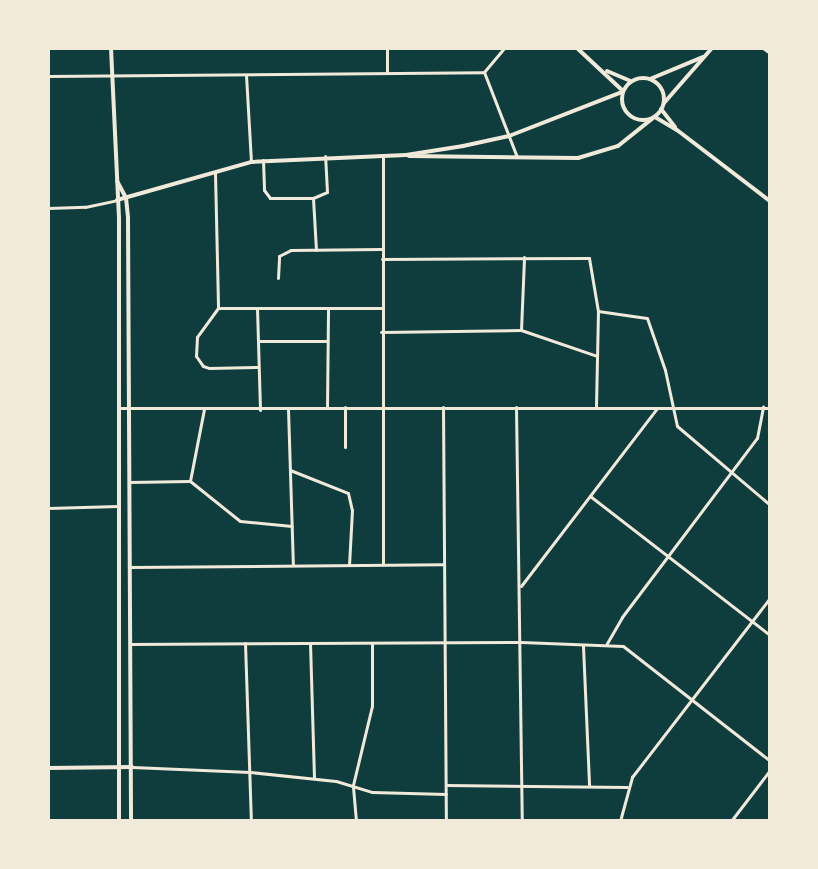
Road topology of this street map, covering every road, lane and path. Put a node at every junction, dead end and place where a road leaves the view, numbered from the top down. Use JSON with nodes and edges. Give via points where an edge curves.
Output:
{"nodes":[{"id":1,"x":111,"y":48,"type":"edge"},
{"id":2,"x":387,"y":48,"type":"edge"},
{"id":3,"x":504,"y":48,"type":"edge"},
{"id":4,"x":577,"y":48,"type":"edge"},
{"id":5,"x":712,"y":48,"type":"edge"},
{"id":6,"x":765,"y":49,"type":"edge"},
{"id":7,"x":770,"y":53,"type":"edge"},
{"id":8,"x":706,"y":55,"type":"junction"},
{"id":9,"x":605,"y":70,"type":"junction"},
{"id":10,"x":484,"y":72,"type":"junction"},
{"id":11,"x":387,"y":73,"type":"junction"},
{"id":12,"x":246,"y":75,"type":"junction"},
{"id":13,"x":48,"y":76,"type":"edge"},
{"id":14,"x":110,"y":76,"type":"junction"},
{"id":15,"x":650,"y":79,"type":"junction"},
{"id":16,"x":631,"y":81,"type":"junction"},
{"id":17,"x":623,"y":91,"type":"junction"},
{"id":18,"x":664,"y":104,"type":"junction"},
{"id":19,"x":662,"y":110,"type":"junction"},
{"id":20,"x":654,"y":117,"type":"junction"},
{"id":21,"x":678,"y":129,"type":"junction"},
{"id":22,"x":509,"y":136,"type":"junction"},
{"id":23,"x":406,"y":155,"type":"junction"},
{"id":24,"x":325,"y":156,"type":"junction"},
{"id":25,"x":383,"y":156,"type":"junction"},
{"id":26,"x":518,"y":158,"type":"junction"},
{"id":27,"x":263,"y":160,"type":"junction"},
{"id":28,"x":251,"y":162,"type":"junction"},
{"id":29,"x":215,"y":171,"type":"junction"},
{"id":30,"x":116,"y":180,"type":"junction"},
{"id":31,"x":126,"y":198,"type":"junction"},
{"id":32,"x":313,"y":198,"type":"junction"},
{"id":33,"x":117,"y":200,"type":"junction"},
{"id":34,"x":770,"y":201,"type":"edge"},
{"id":35,"x":48,"y":208,"type":"edge"},
{"id":36,"x":381,"y":249,"type":"junction"},
{"id":37,"x":316,"y":250,"type":"junction"},
{"id":38,"x":524,"y":256,"type":"junction"},
{"id":39,"x":382,"y":259,"type":"junction"},
{"id":40,"x":278,"y":278,"type":"dead end"},
{"id":41,"x":218,"y":308,"type":"junction"},
{"id":42,"x":257,"y":308,"type":"junction"},
{"id":43,"x":328,"y":308,"type":"junction"},
{"id":44,"x":381,"y":308,"type":"junction"},
{"id":45,"x":598,"y":311,"type":"junction"},
{"id":46,"x":521,"y":330,"type":"junction"},
{"id":47,"x":381,"y":332,"type":"junction"},
{"id":48,"x":327,"y":341,"type":"junction"},
{"id":49,"x":258,"y":342,"type":"junction"},
{"id":50,"x":597,"y":356,"type":"junction"},
{"id":51,"x":258,"y":367,"type":"junction"},
{"id":52,"x":345,"y":407,"type":"junction"},
{"id":53,"x":385,"y":407,"type":"junction"},
{"id":54,"x":443,"y":407,"type":"junction"},
{"id":55,"x":516,"y":407,"type":"junction"},
{"id":56,"x":596,"y":407,"type":"junction"},
{"id":57,"x":763,"y":407,"type":"junction"},
{"id":58,"x":119,"y":408,"type":"junction"},
{"id":59,"x":128,"y":408,"type":"junction"},
{"id":60,"x":327,"y":408,"type":"junction"},
{"id":61,"x":657,"y":408,"type":"junction"},
{"id":62,"x":673,"y":408,"type":"junction"},
{"id":63,"x":770,"y":408,"type":"edge"},
{"id":64,"x":204,"y":409,"type":"junction"},
{"id":65,"x":288,"y":409,"type":"junction"},
{"id":66,"x":260,"y":410,"type":"junction"},
{"id":67,"x":345,"y":447,"type":"dead end"},
{"id":68,"x":290,"y":470,"type":"junction"},
{"id":69,"x":731,"y":475,"type":"junction"},
{"id":70,"x":190,"y":481,"type":"junction"},
{"id":71,"x":129,"y":482,"type":"junction"},
{"id":72,"x":590,"y":496,"type":"junction"},
{"id":73,"x":770,"y":505,"type":"edge"},
{"id":74,"x":118,"y":506,"type":"junction"},
{"id":75,"x":48,"y":508,"type":"edge"},
{"id":76,"x":292,"y":526,"type":"junction"},
{"id":77,"x":669,"y":558,"type":"junction"},
{"id":78,"x":383,"y":564,"type":"junction"},
{"id":79,"x":444,"y":564,"type":"junction"},
{"id":80,"x":350,"y":565,"type":"junction"},
{"id":81,"x":293,"y":566,"type":"junction"},
{"id":82,"x":130,"y":567,"type":"junction"},
{"id":83,"x":520,"y":587,"type":"junction"},
{"id":84,"x":770,"y":598,"type":"edge"},
{"id":85,"x":751,"y":621,"type":"junction"},
{"id":86,"x":770,"y":635,"type":"edge"},
{"id":87,"x":521,"y":642,"type":"junction"},
{"id":88,"x":245,"y":643,"type":"junction"},
{"id":89,"x":310,"y":643,"type":"junction"},
{"id":90,"x":372,"y":643,"type":"junction"},
{"id":91,"x":445,"y":643,"type":"junction"},
{"id":92,"x":130,"y":644,"type":"junction"},
{"id":93,"x":606,"y":645,"type":"junction"},
{"id":94,"x":582,"y":646,"type":"junction"},
{"id":95,"x":691,"y":701,"type":"junction"},
{"id":96,"x":770,"y":761,"type":"edge"},
{"id":97,"x":119,"y":767,"type":"junction"},
{"id":98,"x":132,"y":767,"type":"junction"},
{"id":99,"x":48,"y":768,"type":"edge"},
{"id":100,"x":770,"y":770,"type":"edge"},
{"id":101,"x":250,"y":772,"type":"junction"},
{"id":102,"x":314,"y":778,"type":"junction"},
{"id":103,"x":522,"y":784,"type":"junction"},
{"id":104,"x":353,"y":785,"type":"junction"},
{"id":105,"x":446,"y":785,"type":"junction"},
{"id":106,"x":589,"y":785,"type":"junction"},
{"id":107,"x":627,"y":787,"type":"junction"},
{"id":108,"x":446,"y":794,"type":"junction"},
{"id":109,"x":119,"y":821,"type":"edge"},
{"id":110,"x":131,"y":821,"type":"edge"},
{"id":111,"x":251,"y":821,"type":"edge"},
{"id":112,"x":356,"y":821,"type":"edge"},
{"id":113,"x":446,"y":821,"type":"edge"},
{"id":114,"x":522,"y":821,"type":"edge"},
{"id":115,"x":620,"y":821,"type":"edge"},
{"id":116,"x":731,"y":821,"type":"edge"}],
"edges":[{"from":1,"to":14,"type":"street"},
{"from":2,"to":11,"type":"street"},
{"from":3,"to":10,"type":"street"},
{"from":4,"to":9,"type":"street"},
{"from":5,"to":8,"type":"street"},
{"from":6,"to":7,"type":"street"},
{"from":8,"to":15,"type":"street"},
{"from":8,"to":18,"type":"street"},
{"from":9,"to":16,"type":"street"},
{"from":9,"to":17,"type":"street"},
{"from":10,"to":11,"type":"street"},
{"from":10,"to":22,"type":"street"},
{"from":11,"to":12,"type":"street"},
{"from":12,"to":14,"type":"street"},
{"from":12,"to":28,"type":"street"},
{"from":13,"to":14,"type":"street"},
{"from":14,"to":30,"type":"street"},
{"from":15,"to":16,"type":"street"},
{"from":15,"to":18,"type":"street","via":[[663,90]]},
{"from":16,"to":17,"type":"street"},
{"from":17,"to":20,"type":"street","via":[[622,105],[629,116],[640,120]]},
{"from":17,"to":22,"type":"street"},
{"from":18,"to":19,"type":"street"},
{"from":19,"to":20,"type":"street"},
{"from":19,"to":21,"type":"street"},
{"from":20,"to":21,"type":"street"},
{"from":20,"to":26,"type":"street","via":[[630,139],[593,155]]},
{"from":21,"to":34,"type":"street"},
{"from":22,"to":23,"type":"street"},
{"from":22,"to":26,"type":"street"},
{"from":23,"to":25,"type":"street"},
{"from":23,"to":26,"type":"street"},
{"from":24,"to":25,"type":"street"},
{"from":24,"to":27,"type":"street"},
{"from":24,"to":32,"type":"street","via":[[327,192]]},
{"from":25,"to":36,"type":"street"},
{"from":27,"to":28,"type":"street"},
{"from":27,"to":32,"type":"street","via":[[264,190],[270,198]]},
{"from":28,"to":29,"type":"street"},
{"from":29,"to":31,"type":"street"},
{"from":29,"to":41,"type":"street"},
{"from":30,"to":31,"type":"street"},
{"from":30,"to":33,"type":"street"},
{"from":31,"to":33,"type":"street"},
{"from":31,"to":59,"type":"street"},
{"from":32,"to":37,"type":"street"},
{"from":33,"to":35,"type":"street","via":[[85,207]]},
{"from":33,"to":58,"type":"street"},
{"from":36,"to":37,"type":"street"},
{"from":36,"to":39,"type":"street"},
{"from":37,"to":40,"type":"street","via":[[291,250],[279,256]]},
{"from":38,"to":39,"type":"street"},
{"from":38,"to":45,"type":"street","via":[[591,260]]},
{"from":38,"to":46,"type":"street"},
{"from":39,"to":44,"type":"street"},
{"from":41,"to":42,"type":"street"},
{"from":41,"to":51,"type":"street","via":[[197,337],[198,361],[209,368]]},
{"from":42,"to":43,"type":"street"},
{"from":42,"to":49,"type":"street"},
{"from":43,"to":44,"type":"street"},
{"from":43,"to":48,"type":"street"},
{"from":44,"to":47,"type":"street"},
{"from":45,"to":50,"type":"street"},
{"from":45,"to":62,"type":"street","via":[[647,318]]},
{"from":46,"to":47,"type":"street"},
{"from":46,"to":50,"type":"street"},
{"from":47,"to":53,"type":"street"},
{"from":48,"to":49,"type":"street"},
{"from":48,"to":60,"type":"street"},
{"from":49,"to":51,"type":"street"},
{"from":50,"to":56,"type":"street"},
{"from":51,"to":66,"type":"street"},
{"from":52,"to":53,"type":"street"},
{"from":52,"to":60,"type":"street"},
{"from":52,"to":67,"type":"street"},
{"from":53,"to":54,"type":"street"},
{"from":53,"to":78,"type":"street"},
{"from":54,"to":55,"type":"street"},
{"from":54,"to":79,"type":"street"},
{"from":55,"to":56,"type":"street"},
{"from":55,"to":83,"type":"street"},
{"from":56,"to":61,"type":"street"},
{"from":57,"to":62,"type":"street"},
{"from":57,"to":63,"type":"street"},
{"from":57,"to":69,"type":"street","via":[[757,438]]},
{"from":58,"to":59,"type":"street"},
{"from":58,"to":74,"type":"street"},
{"from":59,"to":64,"type":"street"},
{"from":59,"to":71,"type":"street"},
{"from":60,"to":65,"type":"street"},
{"from":61,"to":62,"type":"street"},
{"from":61,"to":72,"type":"street"},
{"from":62,"to":69,"type":"street","via":[[681,430]]},
{"from":64,"to":66,"type":"street"},
{"from":64,"to":70,"type":"street"},
{"from":65,"to":66,"type":"street"},
{"from":65,"to":68,"type":"street"},
{"from":68,"to":76,"type":"street"},
{"from":68,"to":80,"type":"street","via":[[348,493]]},
{"from":69,"to":73,"type":"street"},
{"from":69,"to":77,"type":"street"},
{"from":70,"to":71,"type":"street"},
{"from":70,"to":76,"type":"street","via":[[240,521]]},
{"from":71,"to":82,"type":"street"},
{"from":72,"to":77,"type":"street"},
{"from":72,"to":83,"type":"street"},
{"from":74,"to":75,"type":"street"},
{"from":74,"to":97,"type":"street"},
{"from":76,"to":81,"type":"street"},
{"from":77,"to":85,"type":"street"},
{"from":77,"to":93,"type":"street","via":[[622,617]]},
{"from":78,"to":79,"type":"street"},
{"from":78,"to":80,"type":"street"},
{"from":79,"to":91,"type":"street"},
{"from":80,"to":81,"type":"street"},
{"from":81,"to":82,"type":"street"},
{"from":82,"to":92,"type":"street"},
{"from":83,"to":87,"type":"street"},
{"from":84,"to":85,"type":"street"},
{"from":85,"to":86,"type":"street"},
{"from":85,"to":95,"type":"street"},
{"from":87,"to":91,"type":"street"},
{"from":87,"to":94,"type":"street"},
{"from":87,"to":103,"type":"street"},
{"from":88,"to":89,"type":"street"},
{"from":88,"to":92,"type":"street"},
{"from":88,"to":101,"type":"street"},
{"from":89,"to":90,"type":"street"},
{"from":89,"to":102,"type":"street"},
{"from":90,"to":91,"type":"street"},
{"from":90,"to":104,"type":"street","via":[[372,706]]},
{"from":91,"to":105,"type":"street"},
{"from":92,"to":98,"type":"street"},
{"from":93,"to":94,"type":"street"},
{"from":93,"to":95,"type":"street","via":[[634,651]]},
{"from":94,"to":106,"type":"street"},
{"from":95,"to":96,"type":"street"},
{"from":95,"to":107,"type":"street"},
{"from":97,"to":98,"type":"street"},
{"from":97,"to":99,"type":"street"},
{"from":97,"to":109,"type":"street"},
{"from":98,"to":101,"type":"street"},
{"from":98,"to":110,"type":"street"},
{"from":100,"to":116,"type":"street"},
{"from":101,"to":102,"type":"street"},
{"from":101,"to":111,"type":"street"},
{"from":102,"to":104,"type":"street"},
{"from":103,"to":105,"type":"street"},
{"from":103,"to":106,"type":"street"},
{"from":103,"to":114,"type":"street"},
{"from":104,"to":108,"type":"street","via":[[390,794]]},
{"from":104,"to":112,"type":"street"},
{"from":105,"to":108,"type":"street"},
{"from":106,"to":107,"type":"street"},
{"from":107,"to":115,"type":"street"},
{"from":108,"to":113,"type":"street"}]}
